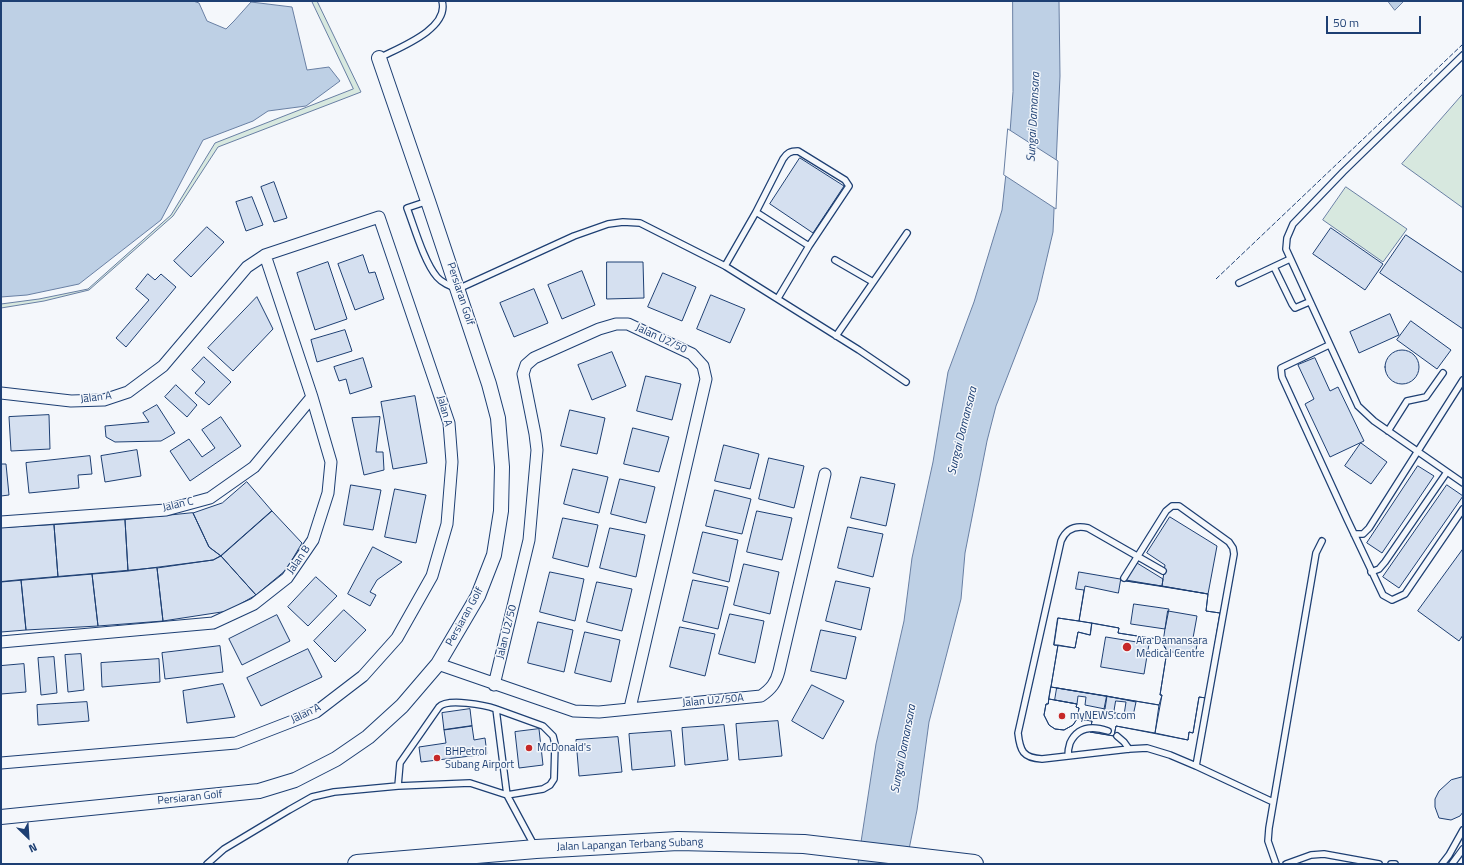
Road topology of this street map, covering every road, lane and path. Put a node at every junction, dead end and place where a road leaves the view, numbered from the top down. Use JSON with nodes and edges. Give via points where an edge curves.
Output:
{"nodes":[{"id":1,"x":442,"y":1,"type":"edge"},
{"id":2,"x":1463,"y":55,"type":"edge"},
{"id":3,"x":379,"y":58,"type":"joint"},
{"id":4,"x":428,"y":201,"type":"junction"},
{"id":5,"x":756,"y":212,"type":"junction"},
{"id":6,"x":907,"y":233,"type":"dead end"},
{"id":7,"x":809,"y":246,"type":"junction"},
{"id":8,"x":265,"y":255,"type":"junction"},
{"id":9,"x":1290,"y":259,"type":"junction"},
{"id":10,"x":835,"y":260,"type":"dead end"},
{"id":11,"x":725,"y":266,"type":"junction"},
{"id":12,"x":1274,"y":267,"type":"junction"},
{"id":13,"x":873,"y":282,"type":"junction"},
{"id":14,"x":1239,"y":284,"type":"dead end"},
{"id":15,"x":458,"y":289,"type":"junction"},
{"id":16,"x":778,"y":298,"type":"junction"},
{"id":17,"x":1309,"y":302,"type":"junction"},
{"id":18,"x":836,"y":336,"type":"junction"},
{"id":19,"x":1329,"y":345,"type":"junction"},
{"id":20,"x":1443,"y":373,"type":"dead end"},
{"id":21,"x":1463,"y":380,"type":"edge"},
{"id":22,"x":906,"y":382,"type":"dead end"},
{"id":23,"x":1,"y":393,"type":"edge"},
{"id":24,"x":312,"y":397,"type":"junction"},
{"id":25,"x":1388,"y":431,"type":"junction"},
{"id":26,"x":1417,"y":452,"type":"junction"},
{"id":27,"x":1447,"y":472,"type":"junction"},
{"id":28,"x":824,"y":474,"type":"dead end"},
{"id":29,"x":1463,"y":483,"type":"edge"},
{"id":30,"x":1463,"y":509,"type":"edge"},
{"id":31,"x":1,"y":522,"type":"edge"},
{"id":32,"x":1354,"y":534,"type":"junction"},
{"id":33,"x":1322,"y":541,"type":"dead end"},
{"id":34,"x":1138,"y":556,"type":"junction"},
{"id":35,"x":1163,"y":571,"type":"dead end"},
{"id":36,"x":1371,"y":572,"type":"junction"},
{"id":37,"x":1124,"y":578,"type":"dead end"},
{"id":38,"x":1,"y":642,"type":"edge"},
{"id":39,"x":438,"y":664,"type":"junction"},
{"id":40,"x":494,"y":685,"type":"junction"},
{"id":41,"x":630,"y":708,"type":"junction"},
{"id":42,"x":496,"y":709,"type":"junction"},
{"id":43,"x":1108,"y":731,"type":"dead end"},
{"id":44,"x":1117,"y":736,"type":"dead end"},
{"id":45,"x":1129,"y":749,"type":"junction"},
{"id":46,"x":1068,"y":756,"type":"junction"},
{"id":47,"x":1,"y":763,"type":"edge"},
{"id":48,"x":1196,"y":766,"type":"junction"},
{"id":49,"x":398,"y":786,"type":"junction"},
{"id":50,"x":508,"y":796,"type":"junction"},
{"id":51,"x":1272,"y":802,"type":"junction"},
{"id":52,"x":1,"y":818,"type":"edge"},
{"id":53,"x":1463,"y":830,"type":"edge"},
{"id":54,"x":536,"y":849,"type":"junction"},
{"id":55,"x":1463,"y":850,"type":"edge"},
{"id":56,"x":207,"y":864,"type":"edge"},
{"id":57,"x":357,"y":864,"type":"edge"},
{"id":58,"x":974,"y":864,"type":"edge"},
{"id":59,"x":1276,"y":864,"type":"edge"},
{"id":60,"x":1286,"y":864,"type":"edge"},
{"id":61,"x":1379,"y":864,"type":"edge"},
{"id":62,"x":1391,"y":864,"type":"edge"},
{"id":63,"x":1395,"y":864,"type":"edge"},
{"id":64,"x":1442,"y":864,"type":"edge"},
{"id":65,"x":1452,"y":864,"type":"edge"}],
"edges":[{"from":1,"to":3,"type":"lane","via":[[441,14],[432,28]]},
{"from":2,"to":9,"type":"lane","via":[[1293,224],[1287,238],[1286,249]]},
{"from":3,"to":4,"type":"street","name":"Persiaran Golf"},
{"from":4,"to":15,"type":"street","name":"Persiaran Golf"},
{"from":4,"to":15,"type":"lane","via":[[407,208],[429,266],[437,277]]},
{"from":5,"to":7,"type":"lane"},
{"from":5,"to":7,"type":"lane","via":[[783,159],[791,151],[798,151],[845,180],[849,186]]},
{"from":5,"to":11,"type":"lane"},
{"from":6,"to":13,"type":"lane"},
{"from":7,"to":16,"type":"lane"},
{"from":8,"to":23,"type":"street","name":"Jalan A","via":[[247,267],[163,366],[128,392],[104,400],[71,401]]},
{"from":8,"to":24,"type":"street","name":"Jalan B"},
{"from":8,"to":47,"type":"street","name":"Jalan A","via":[[379,217],[449,423],[452,462],[447,524],[432,576],[397,638],[363,676],[316,712],[236,742]]},
{"from":9,"to":12,"type":"lane"},
{"from":9,"to":17,"type":"lane"},
{"from":10,"to":13,"type":"lane"},
{"from":11,"to":15,"type":"lane","via":[[640,223],[624,222],[608,224],[574,236]]},
{"from":11,"to":16,"type":"lane"},
{"from":12,"to":14,"type":"lane"},
{"from":12,"to":17,"type":"lane","via":[[1295,308]]},
{"from":13,"to":18,"type":"lane"},
{"from":15,"to":39,"type":"street","name":"Persiaran Golf","via":[[498,418],[502,467],[501,511],[494,555],[478,596]]},
{"from":16,"to":18,"type":"lane"},
{"from":17,"to":19,"type":"lane"},
{"from":18,"to":22,"type":"lane"},
{"from":19,"to":25,"type":"lane","via":[[1358,406]]},
{"from":19,"to":32,"type":"lane","via":[[1281,368],[1282,377]]},
{"from":20,"to":25,"type":"lane","via":[[1426,397],[1407,401]]},
{"from":21,"to":26,"type":"lane"},
{"from":24,"to":31,"type":"street","name":"Jalan C","via":[[254,467],[210,498],[166,510]]},
{"from":24,"to":38,"type":"street","name":"Jalan B","via":[[331,462],[328,493],[313,540],[287,578],[254,604],[213,624]]},
{"from":25,"to":26,"type":"lane"},
{"from":26,"to":27,"type":"lane"},
{"from":26,"to":32,"type":"lane","via":[[1369,528],[1363,534]]},
{"from":27,"to":29,"type":"lane"},
{"from":27,"to":36,"type":"lane","via":[[1385,562],[1379,569]]},
{"from":28,"to":41,"type":"street","name":"Jalan U2/50A","via":[[776,682],[760,696]]},
{"from":30,"to":36,"type":"lane","via":[[1405,594],[1392,600],[1383,595]]},
{"from":32,"to":36,"type":"lane"},
{"from":33,"to":51,"type":"lane","via":[[1316,553]]},
{"from":34,"to":35,"type":"lane"},
{"from":34,"to":37,"type":"lane"},
{"from":34,"to":46,"type":"lane","via":[[1088,528],[1074,527],[1068,530],[1061,541],[1018,733],[1023,752],[1031,759]]},
{"from":34,"to":48,"type":"lane","via":[[1166,511],[1172,506],[1179,506],[1229,542],[1233,548]]},
{"from":39,"to":40,"type":"street","name":"Jalan U2/50A"},
{"from":39,"to":52,"type":"street","name":"Persiaran Golf","via":[[402,706],[368,737],[336,759],[295,780],[251,792]]},
{"from":40,"to":41,"type":"street","name":"Jalan U2/50A","via":[[574,711],[598,712]]},
{"from":40,"to":41,"type":"street","name":"Jalan U2/50","via":[[530,540],[537,450],[523,374],[526,365],[534,358],[599,329],[616,324],[628,324],[692,354],[703,366],[706,379]]},
{"from":42,"to":49,"type":"lane","via":[[483,705],[441,704],[400,763]]},
{"from":42,"to":50,"type":"lane"},
{"from":42,"to":50,"type":"lane","via":[[543,726],[553,736],[555,744],[554,779],[550,785],[543,789]]},
{"from":43,"to":46,"type":"lane","via":[[1084,729],[1070,742]]},
{"from":44,"to":45,"type":"lane"},
{"from":45,"to":46,"type":"lane"},
{"from":45,"to":48,"type":"lane","via":[[1147,748]]},
{"from":48,"to":51,"type":"lane"},
{"from":49,"to":50,"type":"lane","via":[[470,783]]},
{"from":49,"to":56,"type":"lane","via":[[334,792],[312,798],[224,849]]},
{"from":50,"to":54,"type":"lane"},
{"from":51,"to":59,"type":"lane","via":[[1268,841]]},
{"from":53,"to":64,"type":"lane"},
{"from":54,"to":57,"type":"main road","name":"Jalan Lapangan Terbang Subang"},
{"from":54,"to":58,"type":"main road","name":"Jalan Lapangan Terbang Subang","via":[[678,841],[804,844]]},
{"from":55,"to":65,"type":"lane"},
{"from":60,"to":61,"type":"lane","via":[[1311,855],[1324,854]]},
{"from":62,"to":63,"type":"lane"}]}
